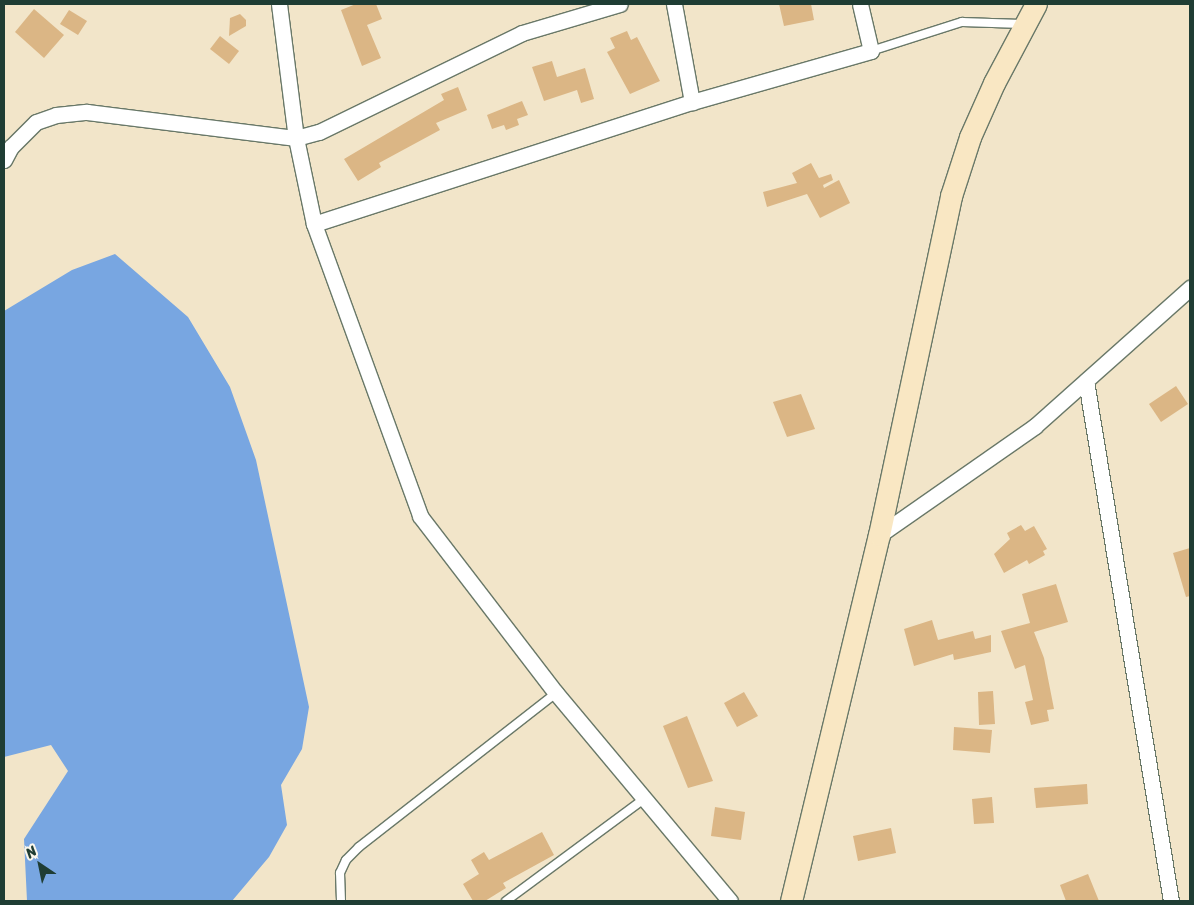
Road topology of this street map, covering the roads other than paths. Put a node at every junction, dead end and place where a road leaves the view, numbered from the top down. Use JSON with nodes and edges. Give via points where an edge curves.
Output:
{"nodes":[{"id":1,"x":279,"y":4,"type":"edge"},
{"id":2,"x":620,"y":4,"type":"edge"},
{"id":3,"x":674,"y":4,"type":"edge"},
{"id":4,"x":860,"y":4,"type":"edge"},
{"id":5,"x":1036,"y":4,"type":"edge"},
{"id":6,"x":1026,"y":24,"type":"junction"},
{"id":7,"x":871,"y":51,"type":"junction"},
{"id":8,"x":692,"y":102,"type":"junction"},
{"id":9,"x":296,"y":138,"type":"junction"},
{"id":10,"x":6,"y":150,"type":"edge"},
{"id":11,"x":314,"y":224,"type":"junction"},
{"id":12,"x":1190,"y":288,"type":"edge"},
{"id":13,"x":1086,"y":381,"type":"junction"},
{"id":14,"x":879,"y":535,"type":"junction"},
{"id":15,"x":556,"y":693,"type":"junction"},
{"id":16,"x":645,"y":798,"type":"junction"},
{"id":17,"x":341,"y":901,"type":"edge"},
{"id":18,"x":506,"y":901,"type":"edge"},
{"id":19,"x":730,"y":901,"type":"edge"},
{"id":20,"x":791,"y":901,"type":"edge"},
{"id":21,"x":1171,"y":901,"type":"edge"}],
"edges":[{"from":1,"to":9,"type":"street"},
{"from":2,"to":9,"type":"street","via":[[522,33],[319,132]]},
{"from":3,"to":8,"type":"street"},
{"from":4,"to":7,"type":"street"},
{"from":5,"to":6,"type":"street"},
{"from":6,"to":7,"type":"lane","via":[[962,22]]},
{"from":6,"to":14,"type":"street","via":[[970,137],[951,196]]},
{"from":7,"to":8,"type":"street"},
{"from":8,"to":11,"type":"street"},
{"from":9,"to":10,"type":"street","via":[[87,112],[56,115],[36,122]]},
{"from":9,"to":11,"type":"street"},
{"from":11,"to":15,"type":"street","via":[[420,516]]},
{"from":12,"to":13,"type":"street"},
{"from":13,"to":14,"type":"street","via":[[1035,426]]},
{"from":13,"to":21,"type":"street"},
{"from":14,"to":20,"type":"street"},
{"from":15,"to":16,"type":"street"},
{"from":15,"to":17,"type":"lane","via":[[359,847],[346,860],[340,874]]},
{"from":16,"to":18,"type":"lane"},
{"from":16,"to":19,"type":"street"}]}
